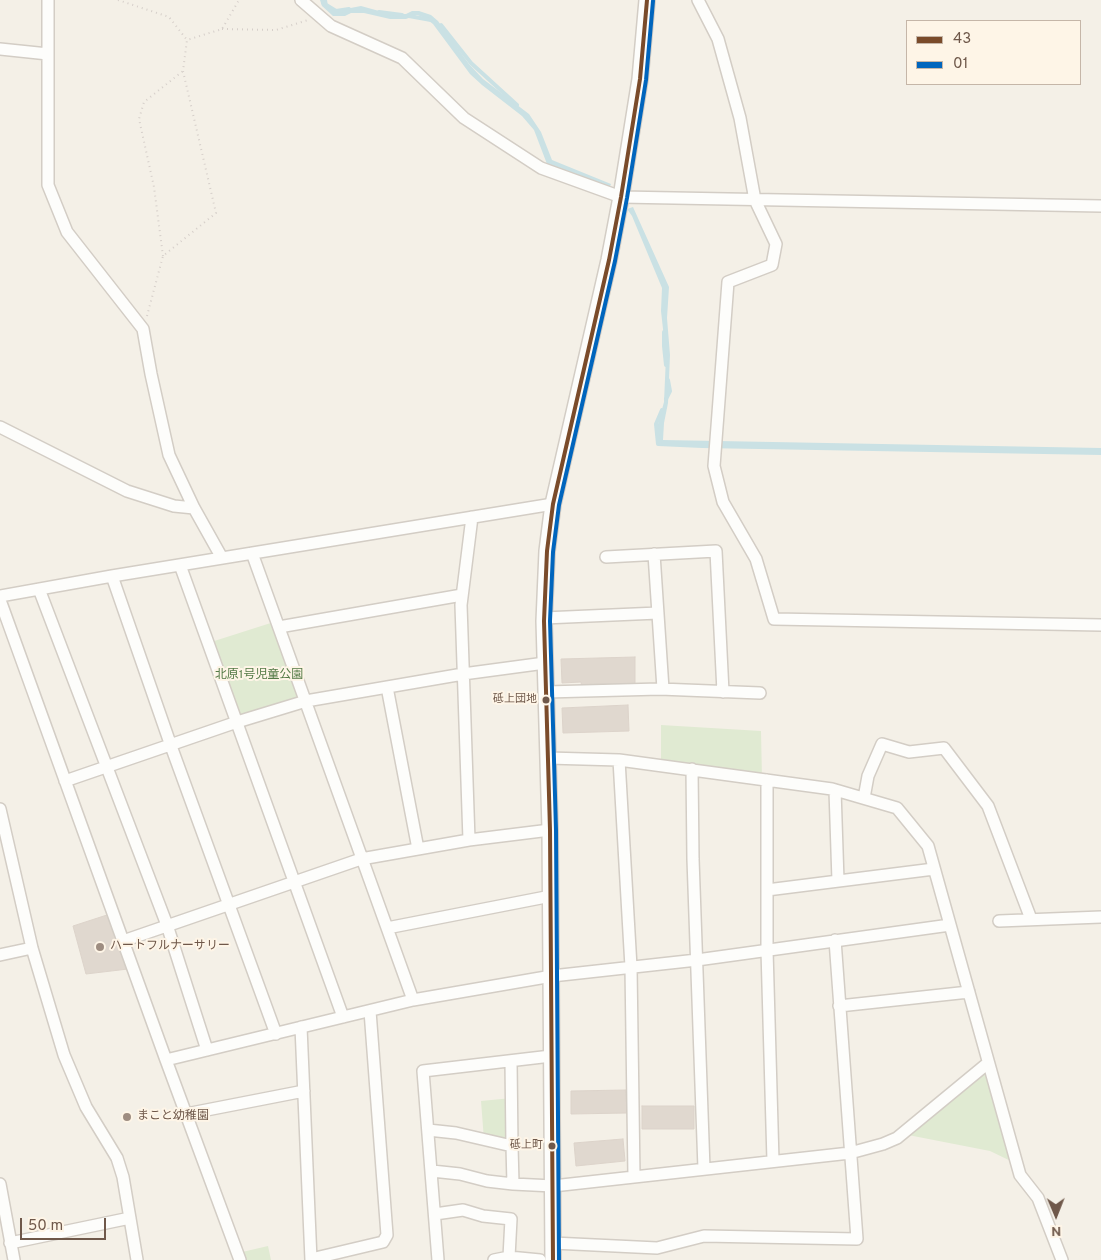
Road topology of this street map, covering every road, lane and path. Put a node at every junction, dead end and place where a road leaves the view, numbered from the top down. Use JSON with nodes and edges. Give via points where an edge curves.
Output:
{"nodes":[{"id":1,"x":48,"y":0,"type":"edge"},
{"id":2,"x":118,"y":0,"type":"edge"},
{"id":3,"x":239,"y":0,"type":"edge"},
{"id":4,"x":301,"y":0,"type":"edge"},
{"id":5,"x":647,"y":0,"type":"edge"},
{"id":6,"x":698,"y":0,"type":"edge"},
{"id":7,"x":319,"y":16,"type":"junction"},
{"id":8,"x":222,"y":29,"type":"junction"},
{"id":9,"x":187,"y":40,"type":"junction"},
{"id":10,"x":0,"y":48,"type":"edge"},
{"id":11,"x":48,"y":54,"type":"junction"},
{"id":12,"x":183,"y":71,"type":"junction"},
{"id":13,"x":621,"y":197,"type":"junction"},
{"id":14,"x":755,"y":200,"type":"junction"},
{"id":15,"x":1101,"y":206,"type":"edge"},
{"id":16,"x":163,"y":256,"type":"junction"},
{"id":17,"x":143,"y":330,"type":"junction"},
{"id":18,"x":0,"y":427,"type":"edge"},
{"id":19,"x":553,"y":504,"type":"junction"},
{"id":20,"x":194,"y":508,"type":"junction"},
{"id":21,"x":472,"y":517,"type":"junction"},
{"id":22,"x":252,"y":553,"type":"junction"},
{"id":23,"x":654,"y":554,"type":"junction"},
{"id":24,"x":606,"y":556,"type":"dead end"},
{"id":25,"x":222,"y":558,"type":"junction"},
{"id":26,"x":180,"y":565,"type":"junction"},
{"id":27,"x":112,"y":576,"type":"junction"},
{"id":28,"x":38,"y":589,"type":"junction"},
{"id":29,"x":462,"y":595,"type":"junction"},
{"id":30,"x":0,"y":596,"type":"edge"},
{"id":31,"x":0,"y":600,"type":"edge"},
{"id":32,"x":658,"y":613,"type":"junction"},
{"id":33,"x":544,"y":618,"type":"junction"},
{"id":34,"x":1101,"y":625,"type":"edge"},
{"id":35,"x":279,"y":627,"type":"junction"},
{"id":36,"x":545,"y":663,"type":"junction"},
{"id":37,"x":463,"y":674,"type":"junction"},
{"id":38,"x":387,"y":687,"type":"junction"},
{"id":39,"x":663,"y":689,"type":"junction"},
{"id":40,"x":546,"y":692,"type":"junction"},
{"id":41,"x":723,"y":692,"type":"junction"},
{"id":42,"x":760,"y":693,"type":"dead end"},
{"id":43,"x":306,"y":700,"type":"junction"},
{"id":44,"x":237,"y":722,"type":"junction"},
{"id":45,"x":171,"y":746,"type":"junction"},
{"id":46,"x":548,"y":758,"type":"junction"},
{"id":47,"x":619,"y":760,"type":"junction"},
{"id":48,"x":107,"y":767,"type":"junction"},
{"id":49,"x":692,"y":769,"type":"junction"},
{"id":50,"x":767,"y":780,"type":"junction"},
{"id":51,"x":65,"y":782,"type":"junction"},
{"id":52,"x":835,"y":790,"type":"junction"},
{"id":53,"x":864,"y":798,"type":"junction"},
{"id":54,"x":0,"y":809,"type":"edge"},
{"id":55,"x":550,"y":830,"type":"junction"},
{"id":56,"x":470,"y":840,"type":"junction"},
{"id":57,"x":418,"y":849,"type":"junction"},
{"id":58,"x":361,"y":858,"type":"junction"},
{"id":59,"x":934,"y":869,"type":"junction"},
{"id":60,"x":295,"y":881,"type":"junction"},
{"id":61,"x":838,"y":881,"type":"junction"},
{"id":62,"x":767,"y":890,"type":"junction"},
{"id":63,"x":551,"y":896,"type":"junction"},
{"id":64,"x":228,"y":903,"type":"junction"},
{"id":65,"x":1101,"y":917,"type":"edge"},
{"id":66,"x":1031,"y":919,"type":"junction"},
{"id":67,"x":1000,"y":920,"type":"dead end"},
{"id":68,"x":167,"y":925,"type":"junction"},
{"id":69,"x":950,"y":925,"type":"junction"},
{"id":70,"x":386,"y":928,"type":"junction"},
{"id":71,"x":835,"y":940,"type":"junction"},
{"id":72,"x":123,"y":941,"type":"junction"},
{"id":73,"x":32,"y":948,"type":"junction"},
{"id":74,"x":767,"y":950,"type":"junction"},
{"id":75,"x":0,"y":955,"type":"edge"},
{"id":76,"x":697,"y":960,"type":"junction"},
{"id":77,"x":631,"y":967,"type":"junction"},
{"id":78,"x":552,"y":976,"type":"junction"},
{"id":79,"x":969,"y":992,"type":"junction"},
{"id":80,"x":413,"y":1000,"type":"junction"},
{"id":81,"x":840,"y":1006,"type":"junction"},
{"id":82,"x":370,"y":1011,"type":"junction"},
{"id":83,"x":343,"y":1017,"type":"junction"},
{"id":84,"x":301,"y":1027,"type":"junction"},
{"id":85,"x":276,"y":1034,"type":"junction"},
{"id":86,"x":207,"y":1050,"type":"junction"},
{"id":87,"x":551,"y":1056,"type":"junction"},
{"id":88,"x":166,"y":1060,"type":"junction"},
{"id":89,"x":511,"y":1061,"type":"junction"},
{"id":90,"x":988,"y":1063,"type":"junction"},
{"id":91,"x":304,"y":1090,"type":"junction"},
{"id":92,"x":186,"y":1114,"type":"junction"},
{"id":93,"x":428,"y":1130,"type":"junction"},
{"id":94,"x":512,"y":1146,"type":"junction"},
{"id":95,"x":850,"y":1152,"type":"junction"},
{"id":96,"x":773,"y":1161,"type":"junction"},
{"id":97,"x":704,"y":1169,"type":"junction"},
{"id":98,"x":432,"y":1171,"type":"junction"},
{"id":99,"x":634,"y":1177,"type":"junction"},
{"id":100,"x":0,"y":1184,"type":"edge"},
{"id":101,"x":513,"y":1184,"type":"junction"},
{"id":102,"x":553,"y":1186,"type":"junction"},
{"id":103,"x":435,"y":1214,"type":"junction"},
{"id":104,"x":130,"y":1218,"type":"junction"},
{"id":105,"x":553,"y":1242,"type":"junction"},
{"id":106,"x":10,"y":1243,"type":"junction"},
{"id":107,"x":509,"y":1257,"type":"junction"},
{"id":108,"x":14,"y":1260,"type":"edge"},
{"id":109,"x":136,"y":1260,"type":"edge"},
{"id":110,"x":240,"y":1260,"type":"edge"},
{"id":111,"x":311,"y":1260,"type":"edge"},
{"id":112,"x":438,"y":1260,"type":"edge"},
{"id":113,"x":494,"y":1260,"type":"edge"},
{"id":114,"x":540,"y":1260,"type":"edge"},
{"id":115,"x":553,"y":1260,"type":"edge"},
{"id":116,"x":1062,"y":1260,"type":"edge"}],
"edges":[{"from":1,"to":11,"type":"street"},
{"from":2,"to":9,"type":"path","via":[[169,17]]},
{"from":3,"to":8,"type":"path"},
{"from":4,"to":7,"type":"street"},
{"from":5,"to":13,"type":"street","via":[[640,80]]},
{"from":6,"to":14,"type":"street","via":[[718,39],[740,118]]},
{"from":7,"to":8,"type":"path","via":[[276,30]]},
{"from":7,"to":13,"type":"street","via":[[331,26],[402,58],[464,118],[541,168]]},
{"from":8,"to":9,"type":"path"},
{"from":9,"to":12,"type":"path"},
{"from":10,"to":11,"type":"street"},
{"from":11,"to":17,"type":"street","via":[[48,185],[67,232]]},
{"from":12,"to":16,"type":"path","via":[[144,102],[139,119],[154,187]]},
{"from":12,"to":16,"type":"path","via":[[216,213]]},
{"from":13,"to":14,"type":"street"},
{"from":13,"to":19,"type":"street"},
{"from":14,"to":15,"type":"street"},
{"from":14,"to":34,"type":"street","via":[[776,244],[772,265],[728,282],[714,466],[723,502],[756,559],[774,619]]},
{"from":16,"to":17,"type":"path"},
{"from":17,"to":20,"type":"street","via":[[169,455]]},
{"from":18,"to":20,"type":"street","via":[[126,491],[174,506]]},
{"from":19,"to":21,"type":"street"},
{"from":19,"to":33,"type":"street"},
{"from":20,"to":25,"type":"street"},
{"from":21,"to":22,"type":"street"},
{"from":21,"to":29,"type":"street"},
{"from":22,"to":25,"type":"street"},
{"from":22,"to":35,"type":"street"},
{"from":23,"to":24,"type":"street"},
{"from":23,"to":32,"type":"street"},
{"from":23,"to":41,"type":"street","via":[[716,551]]},
{"from":25,"to":26,"type":"street"},
{"from":26,"to":27,"type":"street"},
{"from":26,"to":44,"type":"street"},
{"from":27,"to":28,"type":"street"},
{"from":27,"to":45,"type":"street"},
{"from":28,"to":30,"type":"street"},
{"from":28,"to":48,"type":"street"},
{"from":29,"to":35,"type":"street"},
{"from":29,"to":37,"type":"street"},
{"from":31,"to":51,"type":"street"},
{"from":32,"to":33,"type":"street"},
{"from":32,"to":39,"type":"street"},
{"from":33,"to":36,"type":"street"},
{"from":35,"to":43,"type":"street"},
{"from":36,"to":37,"type":"street"},
{"from":36,"to":40,"type":"street"},
{"from":37,"to":38,"type":"street"},
{"from":37,"to":56,"type":"street"},
{"from":38,"to":43,"type":"street"},
{"from":38,"to":57,"type":"street"},
{"from":39,"to":40,"type":"street"},
{"from":39,"to":41,"type":"street"},
{"from":40,"to":46,"type":"street"},
{"from":41,"to":42,"type":"street"},
{"from":43,"to":44,"type":"street"},
{"from":43,"to":58,"type":"street"},
{"from":44,"to":45,"type":"street"},
{"from":44,"to":60,"type":"street"},
{"from":45,"to":48,"type":"street"},
{"from":45,"to":64,"type":"street"},
{"from":46,"to":47,"type":"street"},
{"from":46,"to":55,"type":"street"},
{"from":47,"to":49,"type":"street"},
{"from":47,"to":77,"type":"street"},
{"from":48,"to":51,"type":"street"},
{"from":48,"to":68,"type":"street"},
{"from":49,"to":50,"type":"street"},
{"from":49,"to":76,"type":"street"},
{"from":50,"to":52,"type":"street"},
{"from":50,"to":62,"type":"street"},
{"from":51,"to":72,"type":"street"},
{"from":52,"to":53,"type":"street"},
{"from":52,"to":61,"type":"street"},
{"from":53,"to":59,"type":"street","via":[[897,808],[928,846]]},
{"from":53,"to":66,"type":"street","via":[[868,776],[882,744],[909,752],[944,748],[988,806]]},
{"from":54,"to":73,"type":"street"},
{"from":55,"to":56,"type":"street"},
{"from":55,"to":63,"type":"street"},
{"from":56,"to":57,"type":"street"},
{"from":57,"to":58,"type":"street"},
{"from":58,"to":60,"type":"street"},
{"from":58,"to":70,"type":"street"},
{"from":59,"to":61,"type":"street"},
{"from":59,"to":69,"type":"street"},
{"from":60,"to":64,"type":"street"},
{"from":60,"to":83,"type":"street"},
{"from":61,"to":62,"type":"street"},
{"from":62,"to":74,"type":"street"},
{"from":63,"to":70,"type":"street"},
{"from":63,"to":78,"type":"street"},
{"from":64,"to":68,"type":"street"},
{"from":64,"to":85,"type":"street"},
{"from":65,"to":66,"type":"street"},
{"from":66,"to":67,"type":"street"},
{"from":68,"to":72,"type":"street"},
{"from":68,"to":86,"type":"street"},
{"from":69,"to":71,"type":"street"},
{"from":69,"to":79,"type":"street"},
{"from":70,"to":80,"type":"street"},
{"from":71,"to":74,"type":"street"},
{"from":71,"to":81,"type":"street"},
{"from":72,"to":88,"type":"street"},
{"from":73,"to":75,"type":"street"},
{"from":73,"to":104,"type":"street","via":[[72,1077],[123,1177]]},
{"from":74,"to":76,"type":"street"},
{"from":74,"to":96,"type":"street"},
{"from":76,"to":77,"type":"street"},
{"from":76,"to":97,"type":"street"},
{"from":77,"to":78,"type":"street"},
{"from":77,"to":99,"type":"street"},
{"from":78,"to":80,"type":"street"},
{"from":78,"to":87,"type":"street"},
{"from":79,"to":81,"type":"street"},
{"from":79,"to":90,"type":"street"},
{"from":80,"to":82,"type":"street"},
{"from":81,"to":95,"type":"street"},
{"from":82,"to":83,"type":"street"},
{"from":82,"to":111,"type":"street","via":[[387,1236],[383,1242]]},
{"from":83,"to":84,"type":"street"},
{"from":84,"to":85,"type":"street"},
{"from":84,"to":91,"type":"street"},
{"from":85,"to":86,"type":"street"},
{"from":86,"to":88,"type":"street"},
{"from":87,"to":89,"type":"street"},
{"from":87,"to":102,"type":"street"},
{"from":88,"to":92,"type":"street"},
{"from":89,"to":93,"type":"street","via":[[422,1071]]},
{"from":89,"to":94,"type":"street"},
{"from":90,"to":95,"type":"street","via":[[897,1138]]},
{"from":90,"to":116,"type":"street","via":[[1020,1175],[1038,1198]]},
{"from":91,"to":92,"type":"street"},
{"from":91,"to":111,"type":"street"},
{"from":92,"to":110,"type":"street"},
{"from":93,"to":94,"type":"street"},
{"from":93,"to":98,"type":"street"},
{"from":94,"to":101,"type":"street"},
{"from":95,"to":96,"type":"street"},
{"from":95,"to":105,"type":"street","via":[[857,1239],[704,1236],[657,1248]]},
{"from":96,"to":97,"type":"street"},
{"from":97,"to":99,"type":"street"},
{"from":98,"to":101,"type":"street"},
{"from":98,"to":103,"type":"street"},
{"from":99,"to":102,"type":"street"},
{"from":100,"to":106,"type":"street"},
{"from":101,"to":102,"type":"street"},
{"from":102,"to":105,"type":"street"},
{"from":103,"to":107,"type":"street","via":[[463,1210],[511,1219]]},
{"from":103,"to":112,"type":"street"},
{"from":104,"to":106,"type":"street"},
{"from":104,"to":109,"type":"street"},
{"from":105,"to":115,"type":"street"},
{"from":106,"to":108,"type":"street"},
{"from":107,"to":113,"type":"street"},
{"from":107,"to":114,"type":"street"}]}
